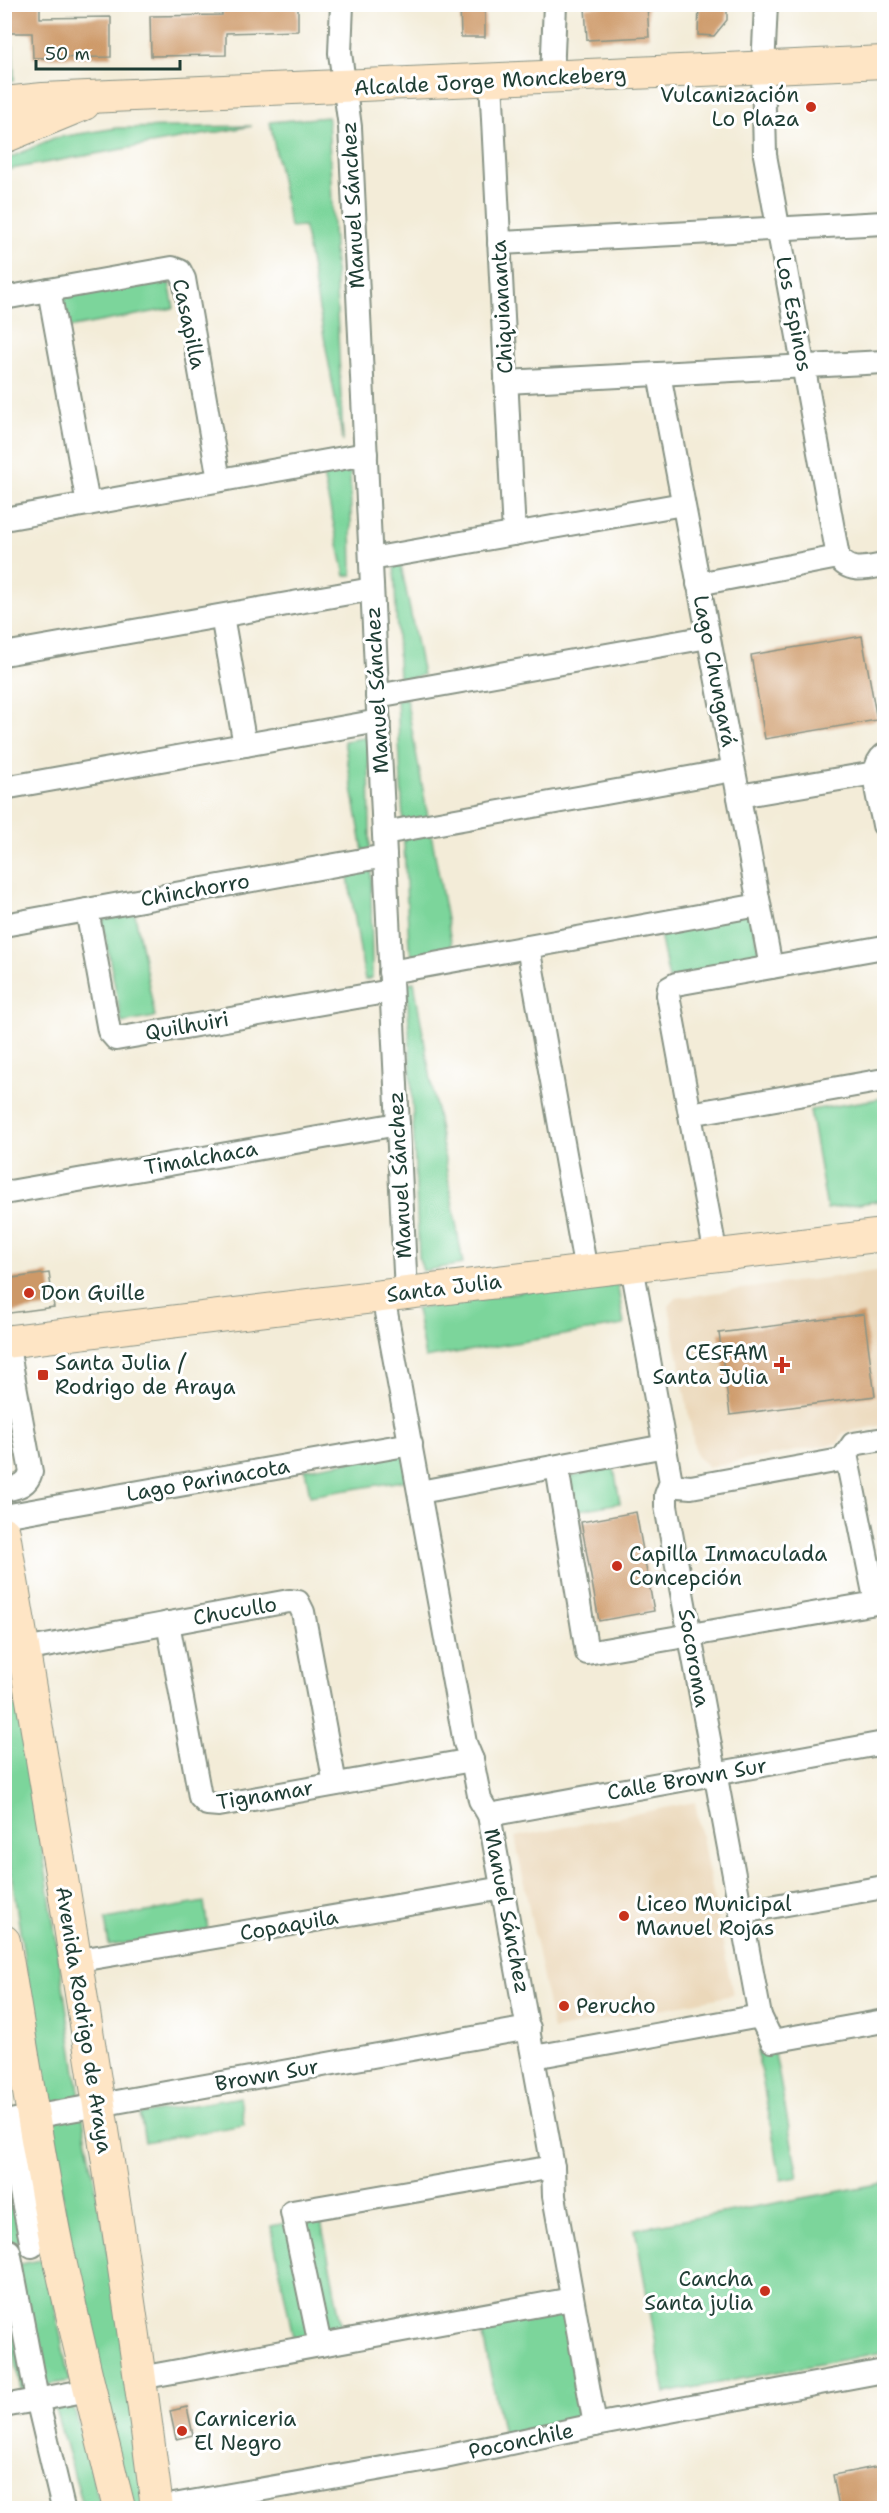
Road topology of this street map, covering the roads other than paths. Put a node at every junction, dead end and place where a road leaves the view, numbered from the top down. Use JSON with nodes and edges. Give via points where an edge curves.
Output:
{"nodes":[{"id":1,"x":342,"y":4,"type":"edge"},
{"id":2,"x":555,"y":4,"type":"edge"},
{"id":3,"x":766,"y":4,"type":"edge"},
{"id":4,"x":885,"y":62,"type":"edge"},
{"id":5,"x":763,"y":69,"type":"junction"},
{"id":6,"x":552,"y":78,"type":"junction"},
{"id":7,"x":491,"y":81,"type":"junction"},
{"id":8,"x":345,"y":87,"type":"junction"},
{"id":9,"x":95,"y":98,"type":"junction"},
{"id":10,"x":4,"y":103,"type":"edge"},
{"id":11,"x":4,"y":137,"type":"edge"},
{"id":12,"x":885,"y":223,"type":"edge"},
{"id":13,"x":778,"y":229,"type":"junction"},
{"id":14,"x":499,"y":243,"type":"junction"},
{"id":15,"x":50,"y":290,"type":"junction"},
{"id":16,"x":4,"y":298,"type":"edge"},
{"id":17,"x":885,"y":362,"type":"edge"},
{"id":18,"x":804,"y":366,"type":"junction"},
{"id":19,"x":658,"y":374,"type":"junction"},
{"id":20,"x":506,"y":382,"type":"junction"},
{"id":21,"x":366,"y":454,"type":"junction"},
{"id":22,"x":219,"y":480,"type":"junction"},
{"id":23,"x":88,"y":504,"type":"junction"},
{"id":24,"x":683,"y":504,"type":"junction"},
{"id":25,"x":4,"y":519,"type":"edge"},
{"id":26,"x":514,"y":534,"type":"junction"},
{"id":27,"x":838,"y":557,"type":"junction"},
{"id":28,"x":371,"y":559,"type":"junction"},
{"id":29,"x":885,"y":565,"type":"edge"},
{"id":30,"x":698,"y":584,"type":"junction"},
{"id":31,"x":372,"y":589,"type":"junction"},
{"id":32,"x":222,"y":616,"type":"junction"},
{"id":33,"x":708,"y":637,"type":"junction"},
{"id":34,"x":4,"y":654,"type":"edge"},
{"id":35,"x":377,"y":696,"type":"junction"},
{"id":36,"x":379,"y":721,"type":"junction"},
{"id":37,"x":245,"y":745,"type":"junction"},
{"id":38,"x":880,"y":764,"type":"edge"},
{"id":39,"x":733,"y":770,"type":"junction"},
{"id":40,"x":4,"y":788,"type":"edge"},
{"id":41,"x":739,"y":796,"type":"junction"},
{"id":42,"x":885,"y":825,"type":"edge"},
{"id":43,"x":384,"y":833,"type":"junction"},
{"id":44,"x":385,"y":856,"type":"junction"},
{"id":45,"x":759,"y":905,"type":"junction"},
{"id":46,"x":87,"y":910,"type":"junction"},
{"id":47,"x":4,"y":925,"type":"edge"},
{"id":48,"x":528,"y":947,"type":"junction"},
{"id":49,"x":885,"y":947,"type":"edge"},
{"id":50,"x":771,"y":967,"type":"junction"},
{"id":51,"x":391,"y":981,"type":"junction"},
{"id":52,"x":885,"y":1080,"type":"edge"},
{"id":53,"x":690,"y":1114,"type":"junction"},
{"id":54,"x":398,"y":1124,"type":"junction"},
{"id":55,"x":4,"y":1193,"type":"edge"},
{"id":56,"x":885,"y":1235,"type":"edge"},
{"id":57,"x":716,"y":1256,"type":"junction"},
{"id":58,"x":632,"y":1266,"type":"junction"},
{"id":59,"x":586,"y":1271,"type":"junction"},
{"id":60,"x":394,"y":1294,"type":"junction"},
{"id":61,"x":6,"y":1342,"type":"edge"},
{"id":62,"x":885,"y":1438,"type":"edge"},
{"id":63,"x":411,"y":1444,"type":"junction"},
{"id":64,"x":664,"y":1446,"type":"junction"},
{"id":65,"x":846,"y":1459,"type":"junction"},
{"id":66,"x":557,"y":1467,"type":"junction"},
{"id":67,"x":671,"y":1482,"type":"junction"},
{"id":68,"x":4,"y":1490,"type":"edge"},
{"id":69,"x":420,"y":1492,"type":"junction"},
{"id":70,"x":4,"y":1516,"type":"edge"},
{"id":71,"x":4,"y":1533,"type":"edge"},
{"id":72,"x":168,"y":1623,"type":"junction"},
{"id":73,"x":690,"y":1635,"type":"junction"},
{"id":74,"x":24,"y":1650,"type":"junction"},
{"id":75,"x":885,"y":1743,"type":"edge"},
{"id":76,"x":472,"y":1760,"type":"junction"},
{"id":77,"x":716,"y":1774,"type":"junction"},
{"id":78,"x":335,"y":1784,"type":"junction"},
{"id":79,"x":489,"y":1815,"type":"junction"},
{"id":80,"x":885,"y":1887,"type":"edge"},
{"id":81,"x":503,"y":1888,"type":"junction"},
{"id":82,"x":741,"y":1912,"type":"junction"},
{"id":83,"x":4,"y":1941,"type":"edge"},
{"id":84,"x":74,"y":1961,"type":"junction"},
{"id":85,"x":760,"y":2016,"type":"junction"},
{"id":86,"x":885,"y":2021,"type":"edge"},
{"id":87,"x":529,"y":2028,"type":"junction"},
{"id":88,"x":534,"y":2057,"type":"junction"},
{"id":89,"x":98,"y":2105,"type":"junction"},
{"id":90,"x":15,"y":2120,"type":"edge"},
{"id":91,"x":553,"y":2167,"type":"junction"},
{"id":92,"x":44,"y":2244,"type":"junction"},
{"id":93,"x":7,"y":2251,"type":"edge"},
{"id":94,"x":572,"y":2299,"type":"junction"},
{"id":95,"x":320,"y":2345,"type":"junction"},
{"id":96,"x":885,"y":2371,"type":"edge"},
{"id":97,"x":140,"y":2378,"type":"junction"},
{"id":98,"x":89,"y":2390,"type":"junction"},
{"id":99,"x":37,"y":2399,"type":"junction"},
{"id":100,"x":4,"y":2406,"type":"edge"},
{"id":101,"x":595,"y":2425,"type":"junction"},
{"id":102,"x":63,"y":2508,"type":"edge"},
{"id":103,"x":120,"y":2508,"type":"edge"},
{"id":104,"x":157,"y":2508,"type":"edge"}],
"edges":[{"from":1,"to":8,"type":"street","name":"Manuel Sánchez","via":[[340,53]]},
{"from":2,"to":6,"type":"street"},
{"from":3,"to":5,"type":"street","name":"Los Espinos"},
{"from":4,"to":5,"type":"main road","name":"Alcalde Jorge Monckeberg"},
{"from":5,"to":6,"type":"main road","name":"Alcalde Jorge Monckeberg"},
{"from":5,"to":13,"type":"street","name":"Los Espinos","via":[[765,155]]},
{"from":6,"to":7,"type":"main road","name":"Alcalde Jorge Monckeberg"},
{"from":7,"to":8,"type":"main road","name":"Alcalde Jorge Monckeberg"},
{"from":7,"to":14,"type":"street","name":"Chiquiananta"},
{"from":8,"to":9,"type":"main road","name":"Alcalde Jorge Monckeberg"},
{"from":8,"to":21,"type":"street","name":"Manuel Sánchez"},
{"from":9,"to":10,"type":"main road","name":"Alcalde Jorge Monckeberg"},
{"from":9,"to":11,"type":"main road","name":"Alcalde Jorge Monckeberg"},
{"from":12,"to":13,"type":"street"},
{"from":13,"to":14,"type":"street"},
{"from":13,"to":18,"type":"street","name":"Los Espinos"},
{"from":14,"to":20,"type":"street","name":"Chiquiananta"},
{"from":15,"to":16,"type":"street","name":"Casapilla"},
{"from":15,"to":22,"type":"street","name":"Casapilla","via":[[172,268],[180,271]]},
{"from":15,"to":23,"type":"street"},
{"from":17,"to":18,"type":"street"},
{"from":18,"to":19,"type":"street"},
{"from":18,"to":27,"type":"street","name":"Los Espinos"},
{"from":19,"to":20,"type":"street"},
{"from":19,"to":24,"type":"street","name":"Lago Chungará"},
{"from":20,"to":26,"type":"street","name":"Chiquiananta"},
{"from":21,"to":22,"type":"street"},
{"from":21,"to":28,"type":"street","name":"Manuel Sánchez"},
{"from":22,"to":23,"type":"street"},
{"from":23,"to":25,"type":"street"},
{"from":24,"to":26,"type":"street"},
{"from":24,"to":30,"type":"street","name":"Lago Chungará"},
{"from":26,"to":28,"type":"street"},
{"from":27,"to":29,"type":"street","via":[[851,568]]},
{"from":27,"to":30,"type":"street"},
{"from":28,"to":31,"type":"street","name":"Manuel Sánchez"},
{"from":30,"to":33,"type":"street","name":"Lago Chungará"},
{"from":31,"to":32,"type":"street"},
{"from":31,"to":35,"type":"street","name":"Manuel Sánchez"},
{"from":32,"to":34,"type":"street"},
{"from":32,"to":37,"type":"street"},
{"from":33,"to":35,"type":"street"},
{"from":33,"to":39,"type":"street","name":"Lago Chungará"},
{"from":35,"to":36,"type":"street","name":"Manuel Sánchez"},
{"from":36,"to":37,"type":"street"},
{"from":36,"to":43,"type":"street","name":"Manuel Sánchez"},
{"from":37,"to":40,"type":"street"},
{"from":38,"to":41,"type":"street"},
{"from":38,"to":42,"type":"street"},
{"from":39,"to":41,"type":"street","name":"Lago Chungará"},
{"from":39,"to":43,"type":"street"},
{"from":41,"to":45,"type":"street","name":"Lago Chungará"},
{"from":43,"to":44,"type":"street","name":"Manuel Sánchez"},
{"from":44,"to":46,"type":"street","name":"Chinchorro"},
{"from":44,"to":51,"type":"street","name":"Manuel Sánchez"},
{"from":45,"to":48,"type":"street","name":"Quilhuiri"},
{"from":45,"to":50,"type":"street","name":"Lago Chungará"},
{"from":46,"to":47,"type":"street","name":"Chinchorro"},
{"from":46,"to":51,"type":"street","name":"Quilhuiri","via":[[109,1031],[116,1039]]},
{"from":48,"to":51,"type":"street","name":"Quilhuiri"},
{"from":48,"to":59,"type":"street"},
{"from":49,"to":50,"type":"street"},
{"from":50,"to":53,"type":"street","via":[[669,988]]},
{"from":51,"to":54,"type":"street","name":"Manuel Sánchez"},
{"from":52,"to":53,"type":"street"},
{"from":53,"to":57,"type":"street"},
{"from":54,"to":55,"type":"street","name":"Timalchaca"},
{"from":54,"to":60,"type":"street","name":"Manuel Sánchez"},
{"from":56,"to":57,"type":"main road","name":"Santa Julia"},
{"from":57,"to":58,"type":"main road","name":"Santa Julia"},
{"from":58,"to":59,"type":"main road","name":"Santa Julia"},
{"from":58,"to":64,"type":"street","name":"Socoroma"},
{"from":59,"to":60,"type":"main road","name":"Santa Julia"},
{"from":60,"to":61,"type":"main road","name":"Santa Julia"},
{"from":60,"to":63,"type":"street","name":"Manuel Sánchez"},
{"from":61,"to":68,"type":"street","via":[[31,1472],[20,1486]]},
{"from":62,"to":65,"type":"street","via":[[853,1444],[847,1449]]},
{"from":63,"to":69,"type":"street","name":"Manuel Sánchez"},
{"from":63,"to":70,"type":"street","name":"Lago Parinacota"},
{"from":64,"to":66,"type":"street"},
{"from":64,"to":67,"type":"street","name":"Socoroma"},
{"from":65,"to":67,"type":"street","via":[[691,1487]]},
{"from":65,"to":73,"type":"street","via":[[876,1603]]},
{"from":66,"to":69,"type":"street"},
{"from":66,"to":73,"type":"street","via":[[587,1653]]},
{"from":67,"to":73,"type":"street","name":"Socoroma","via":[[666,1506]]},
{"from":69,"to":76,"type":"street","name":"Manuel Sánchez","via":[[465,1743]]},
{"from":71,"to":74,"type":"main road","name":"Avenida Rodrigo de Araya"},
{"from":72,"to":74,"type":"street","name":"Chucullo"},
{"from":72,"to":78,"type":"street","name":"Tignamar","via":[[203,1801],[219,1806]]},
{"from":72,"to":78,"type":"street","name":"Chucullo","via":[[298,1602]]},
{"from":73,"to":77,"type":"street","name":"Socoroma"},
{"from":74,"to":84,"type":"main road","name":"Avenida Rodrigo de Araya"},
{"from":75,"to":77,"type":"street","name":"Calle Brown Sur"},
{"from":76,"to":78,"type":"street","name":"Tignamar"},
{"from":76,"to":79,"type":"street","name":"Manuel Sánchez","via":[[478,1792]]},
{"from":77,"to":79,"type":"street","name":"Calle Brown Sur"},
{"from":77,"to":82,"type":"street","name":"Socoroma"},
{"from":79,"to":81,"type":"street","name":"Manuel Sánchez"},
{"from":80,"to":82,"type":"street"},
{"from":81,"to":84,"type":"street","name":"Copaquila"},
{"from":81,"to":87,"type":"street","name":"Manuel Sánchez"},
{"from":82,"to":85,"type":"street","name":"Socoroma"},
{"from":83,"to":90,"type":"main road"},
{"from":84,"to":89,"type":"main road","name":"Avenida Rodrigo de Araya"},
{"from":85,"to":86,"type":"street","via":[[772,2041]]},
{"from":85,"to":88,"type":"street"},
{"from":87,"to":88,"type":"street","name":"Manuel Sánchez"},
{"from":87,"to":89,"type":"street","name":"Brown Sur"},
{"from":88,"to":91,"type":"street","name":"Manuel Sánchez"},
{"from":89,"to":90,"type":"street","name":"Brown Sur"},
{"from":89,"to":97,"type":"main road","name":"Avenida Rodrigo de Araya"},
{"from":90,"to":92,"type":"main road"},
{"from":91,"to":94,"type":"street","name":"Manuel Sánchez","via":[[554,2196]]},
{"from":91,"to":95,"type":"street","via":[[292,2212]]},
{"from":92,"to":93,"type":"street"},
{"from":92,"to":98,"type":"main road"},
{"from":93,"to":99,"type":"street"},
{"from":94,"to":95,"type":"street"},
{"from":94,"to":101,"type":"street","name":"Manuel Sánchez"},
{"from":95,"to":97,"type":"street"},
{"from":96,"to":101,"type":"street","name":"Poconchile"},
{"from":97,"to":104,"type":"main road","name":"Avenida Rodrigo de Araya"},
{"from":98,"to":99,"type":"street"},
{"from":98,"to":103,"type":"main road"},
{"from":99,"to":100,"type":"street"},
{"from":99,"to":102,"type":"street"},
{"from":101,"to":104,"type":"street","name":"Poconchile","via":[[445,2457]]}]}
